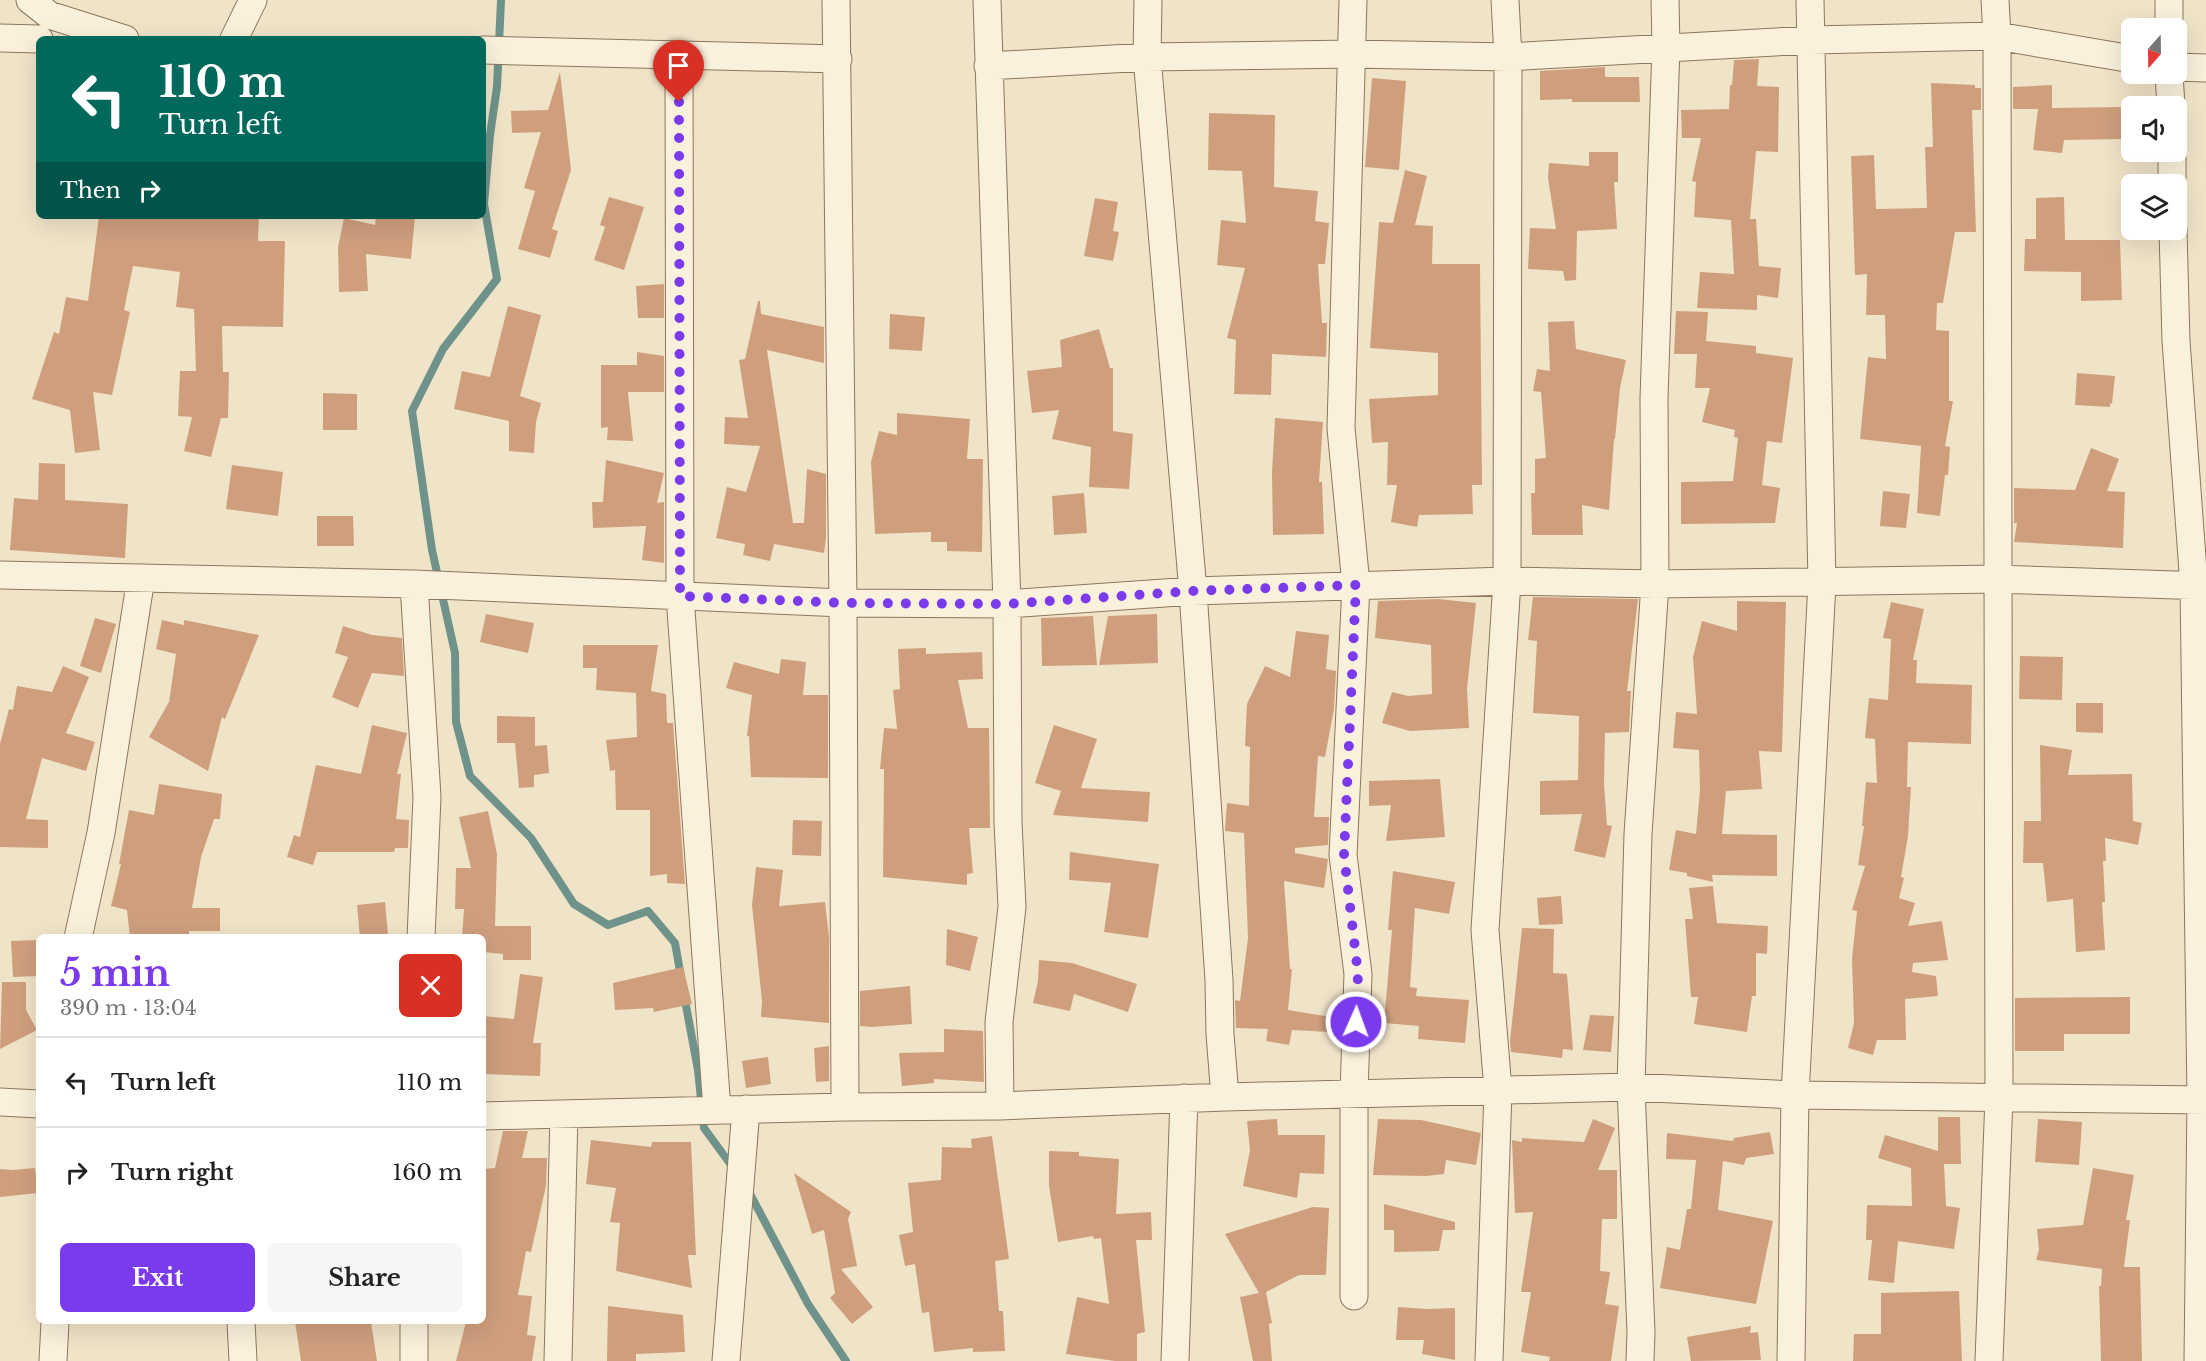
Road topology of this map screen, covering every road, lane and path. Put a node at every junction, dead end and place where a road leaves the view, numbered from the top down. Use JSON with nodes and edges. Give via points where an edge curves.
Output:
{"nodes":[{"id":1,"x":30,"y":0,"type":"edge"},
{"id":2,"x":253,"y":0,"type":"edge"},
{"id":3,"x":836,"y":0,"type":"edge"},
{"id":4,"x":987,"y":0,"type":"edge"},
{"id":5,"x":1148,"y":0,"type":"edge"},
{"id":6,"x":1353,"y":0,"type":"edge"},
{"id":7,"x":1505,"y":0,"type":"edge"},
{"id":8,"x":1665,"y":0,"type":"edge"},
{"id":9,"x":1810,"y":0,"type":"edge"},
{"id":10,"x":1995,"y":0,"type":"edge"},
{"id":11,"x":2169,"y":0,"type":"edge"},
{"id":12,"x":2169,"y":18,"type":"edge"},
{"id":13,"x":116,"y":36,"type":"edge"},
{"id":14,"x":235,"y":36,"type":"edge"},
{"id":15,"x":1997,"y":36,"type":"junction"},
{"id":16,"x":0,"y":38,"type":"edge"},
{"id":17,"x":36,"y":39,"type":"edge"},
{"id":18,"x":1810,"y":40,"type":"junction"},
{"id":19,"x":1666,"y":47,"type":"junction"},
{"id":20,"x":486,"y":50,"type":"edge"},
{"id":21,"x":1352,"y":54,"type":"junction"},
{"id":22,"x":679,"y":55,"type":"junction"},
{"id":23,"x":1147,"y":57,"type":"junction"},
{"id":24,"x":1508,"y":57,"type":"junction"},
{"id":25,"x":2121,"y":57,"type":"edge"},
{"id":26,"x":838,"y":59,"type":"junction"},
{"id":27,"x":988,"y":66,"type":"junction"},
{"id":28,"x":2187,"y":67,"type":"edge"},
{"id":29,"x":2206,"y":68,"type":"edge"},
{"id":30,"x":2173,"y":240,"type":"edge"},
{"id":31,"x":0,"y":575,"type":"edge"},
{"id":32,"x":141,"y":578,"type":"junction"},
{"id":33,"x":1997,"y":579,"type":"junction"},
{"id":34,"x":1507,"y":580,"type":"junction"},
{"id":35,"x":1822,"y":583,"type":"junction"},
{"id":36,"x":414,"y":584,"type":"junction"},
{"id":37,"x":1655,"y":584,"type":"junction"},
{"id":38,"x":1356,"y":585,"type":"junction"},
{"id":39,"x":2200,"y":586,"type":"edge"},
{"id":40,"x":1193,"y":591,"type":"junction"},
{"id":41,"x":680,"y":596,"type":"junction"},
{"id":42,"x":843,"y":603,"type":"junction"},
{"id":43,"x":1007,"y":604,"type":"junction"},
{"id":44,"x":79,"y":934,"type":"edge"},
{"id":45,"x":421,"y":934,"type":"edge"},
{"id":46,"x":1631,"y":1087,"type":"junction"},
{"id":47,"x":1498,"y":1090,"type":"junction"},
{"id":48,"x":1354,"y":1093,"type":"junction"},
{"id":49,"x":1795,"y":1095,"type":"junction"},
{"id":50,"x":1225,"y":1097,"type":"junction"},
{"id":51,"x":1999,"y":1097,"type":"junction"},
{"id":52,"x":1184,"y":1098,"type":"junction"},
{"id":53,"x":2204,"y":1100,"type":"edge"},
{"id":54,"x":0,"y":1102,"type":"edge"},
{"id":55,"x":36,"y":1104,"type":"edge"},
{"id":56,"x":1000,"y":1106,"type":"junction"},
{"id":57,"x":845,"y":1107,"type":"junction"},
{"id":58,"x":746,"y":1109,"type":"junction"},
{"id":59,"x":717,"y":1110,"type":"junction"},
{"id":60,"x":564,"y":1114,"type":"junction"},
{"id":61,"x":486,"y":1116,"type":"edge"},
{"id":62,"x":1353,"y":1296,"type":"dead end"},
{"id":63,"x":55,"y":1324,"type":"edge"},
{"id":64,"x":241,"y":1324,"type":"edge"},
{"id":65,"x":414,"y":1324,"type":"edge"},
{"id":66,"x":53,"y":1361,"type":"edge"},
{"id":67,"x":243,"y":1361,"type":"edge"},
{"id":68,"x":414,"y":1361,"type":"edge"},
{"id":69,"x":558,"y":1361,"type":"edge"},
{"id":70,"x":726,"y":1361,"type":"edge"},
{"id":71,"x":1175,"y":1361,"type":"edge"},
{"id":72,"x":1489,"y":1361,"type":"edge"},
{"id":73,"x":1640,"y":1361,"type":"edge"},
{"id":74,"x":1791,"y":1361,"type":"edge"},
{"id":75,"x":1989,"y":1361,"type":"edge"},
{"id":76,"x":2198,"y":1361,"type":"edge"}],
"edges":[{"from":1,"to":13,"type":"street","via":[[49,15]]},
{"from":2,"to":14,"type":"street"},
{"from":3,"to":26,"type":"street"},
{"from":4,"to":27,"type":"street"},
{"from":5,"to":23,"type":"street"},
{"from":6,"to":21,"type":"street"},
{"from":7,"to":24,"type":"street"},
{"from":8,"to":19,"type":"street"},
{"from":9,"to":18,"type":"street"},
{"from":10,"to":15,"type":"street"},
{"from":11,"to":12,"type":"street"},
{"from":15,"to":18,"type":"street"},
{"from":15,"to":25,"type":"street"},
{"from":15,"to":33,"type":"street"},
{"from":16,"to":17,"type":"street"},
{"from":18,"to":19,"type":"street"},
{"from":18,"to":35,"type":"street"},
{"from":19,"to":24,"type":"street"},
{"from":19,"to":37,"type":"street","via":[[1654,398]]},
{"from":20,"to":22,"type":"street"},
{"from":21,"to":23,"type":"street"},
{"from":21,"to":24,"type":"street"},
{"from":21,"to":38,"type":"street","via":[[1341,428]]},
{"from":22,"to":26,"type":"street"},
{"from":22,"to":41,"type":"street"},
{"from":23,"to":27,"type":"street"},
{"from":23,"to":40,"type":"street"},
{"from":24,"to":34,"type":"street"},
{"from":26,"to":42,"type":"street"},
{"from":27,"to":43,"type":"street"},
{"from":28,"to":29,"type":"street"},
{"from":30,"to":39,"type":"street","via":[[2176,341]]},
{"from":31,"to":32,"type":"street"},
{"from":32,"to":36,"type":"street"},
{"from":32,"to":44,"type":"street","via":[[101,833]]},
{"from":33,"to":35,"type":"street"},
{"from":33,"to":39,"type":"street"},
{"from":33,"to":51,"type":"street"},
{"from":34,"to":37,"type":"street"},
{"from":34,"to":38,"type":"street"},
{"from":34,"to":47,"type":"street","via":[[1485,930]]},
{"from":35,"to":37,"type":"street"},
{"from":35,"to":49,"type":"street"},
{"from":36,"to":41,"type":"street"},
{"from":36,"to":45,"type":"street","via":[[427,797]]},
{"from":37,"to":46,"type":"street","via":[[1638,834]]},
{"from":38,"to":40,"type":"street"},
{"from":38,"to":48,"type":"street","via":[[1344,855],[1358,974]]},
{"from":39,"to":53,"type":"street"},
{"from":40,"to":43,"type":"street"},
{"from":40,"to":50,"type":"street"},
{"from":41,"to":42,"type":"street"},
{"from":41,"to":59,"type":"street"},
{"from":42,"to":43,"type":"street"},
{"from":42,"to":57,"type":"street"},
{"from":43,"to":56,"type":"street","via":[[1012,907],[999,1022]]},
{"from":46,"to":47,"type":"street"},
{"from":46,"to":49,"type":"street"},
{"from":46,"to":73,"type":"street"},
{"from":47,"to":48,"type":"street"},
{"from":47,"to":72,"type":"street"},
{"from":48,"to":50,"type":"street"},
{"from":48,"to":62,"type":"street"},
{"from":49,"to":51,"type":"street"},
{"from":49,"to":74,"type":"street"},
{"from":50,"to":52,"type":"street"},
{"from":51,"to":53,"type":"street"},
{"from":51,"to":75,"type":"street"},
{"from":52,"to":56,"type":"street"},
{"from":52,"to":71,"type":"street"},
{"from":53,"to":76,"type":"street"},
{"from":54,"to":55,"type":"street"},
{"from":56,"to":57,"type":"street"},
{"from":57,"to":58,"type":"street"},
{"from":58,"to":59,"type":"street"},
{"from":58,"to":70,"type":"street"},
{"from":59,"to":60,"type":"street"},
{"from":60,"to":61,"type":"street"},
{"from":60,"to":69,"type":"street"},
{"from":63,"to":66,"type":"street"},
{"from":64,"to":67,"type":"street"},
{"from":65,"to":68,"type":"street"}]}
